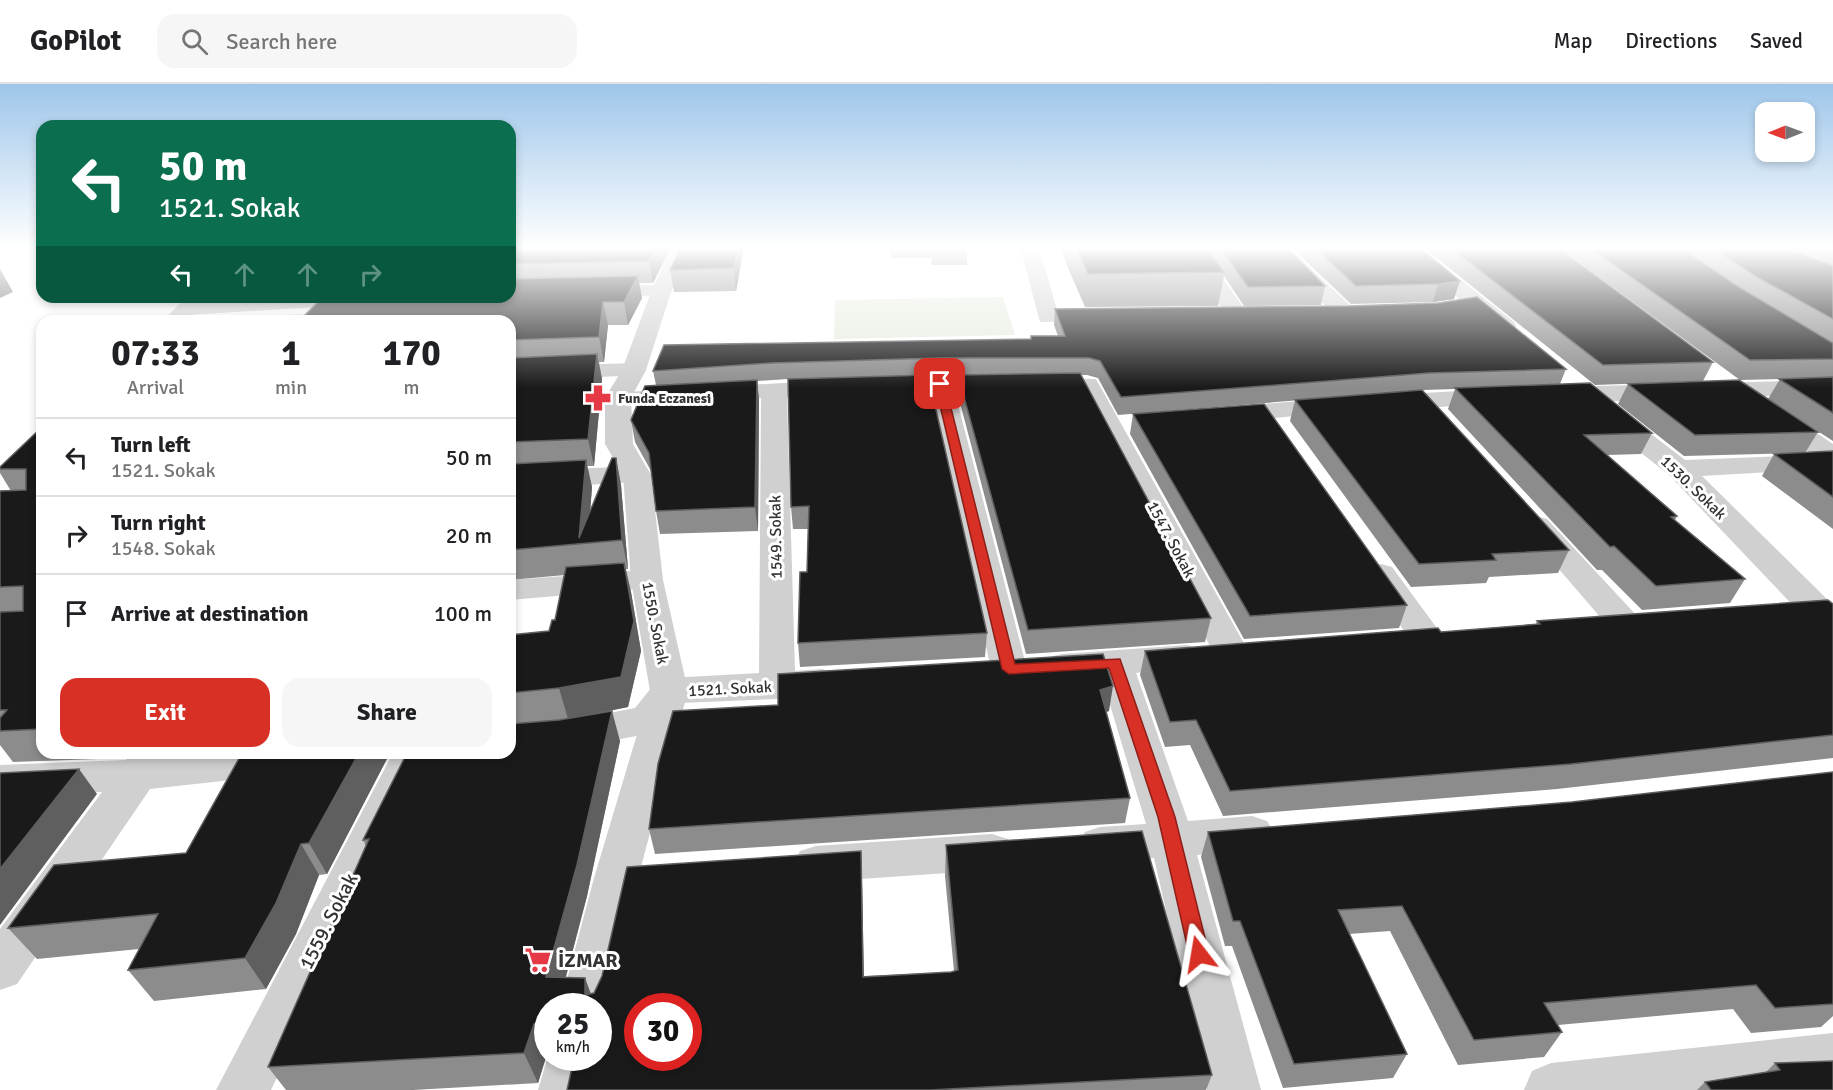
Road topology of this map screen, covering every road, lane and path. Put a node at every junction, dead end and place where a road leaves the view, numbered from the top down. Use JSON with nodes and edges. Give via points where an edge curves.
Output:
{"nodes":[{"id":1,"x":661,"y":294,"type":"edge"},
{"id":2,"x":1042,"y":294,"type":"edge"},
{"id":3,"x":1231,"y":294,"type":"edge"},
{"id":4,"x":1325,"y":294,"type":"edge"},
{"id":5,"x":1467,"y":294,"type":"edge"},
{"id":6,"x":285,"y":303,"type":"edge"},
{"id":7,"x":1478,"y":303,"type":"junction"},
{"id":8,"x":1444,"y":308,"type":"edge"},
{"id":9,"x":187,"y":309,"type":"edge"},
{"id":10,"x":1312,"y":313,"type":"edge"},
{"id":11,"x":1345,"y":313,"type":"junction"},
{"id":12,"x":1367,"y":313,"type":"edge"},
{"id":13,"x":1212,"y":314,"type":"edge"},
{"id":14,"x":1119,"y":315,"type":"edge"},
{"id":15,"x":1523,"y":341,"type":"edge"},
{"id":16,"x":1704,"y":368,"type":"edge"},
{"id":17,"x":634,"y":370,"type":"junction"},
{"id":18,"x":1559,"y":371,"type":"edge"},
{"id":19,"x":516,"y":374,"type":"edge"},
{"id":20,"x":940,"y":384,"type":"junction"},
{"id":21,"x":1833,"y":387,"type":"edge"},
{"id":22,"x":1731,"y":388,"type":"junction"},
{"id":23,"x":774,"y":389,"type":"junction"},
{"id":24,"x":1586,"y":393,"type":"junction"},
{"id":25,"x":618,"y":398,"type":"junction"},
{"id":26,"x":1423,"y":400,"type":"junction"},
{"id":27,"x":1267,"y":411,"type":"junction"},
{"id":28,"x":1200,"y":417,"type":"edge"},
{"id":29,"x":1447,"y":426,"type":"edge"},
{"id":30,"x":1287,"y":440,"type":"edge"},
{"id":31,"x":1833,"y":456,"type":"edge"},
{"id":32,"x":1833,"y":462,"type":"edge"},
{"id":33,"x":1679,"y":469,"type":"junction"},
{"id":34,"x":637,"y":475,"type":"junction"},
{"id":35,"x":516,"y":481,"type":"edge"},
{"id":36,"x":1517,"y":504,"type":"edge"},
{"id":37,"x":1367,"y":554,"type":"edge"},
{"id":38,"x":647,"y":580,"type":"junction"},
{"id":39,"x":516,"y":590,"type":"edge"},
{"id":40,"x":1768,"y":613,"type":"edge"},
{"id":41,"x":1827,"y":613,"type":"edge"},
{"id":42,"x":1661,"y":621,"type":"edge"},
{"id":43,"x":1625,"y":624,"type":"junction"},
{"id":44,"x":1590,"y":626,"type":"edge"},
{"id":45,"x":1462,"y":636,"type":"edge"},
{"id":46,"x":1427,"y":639,"type":"junction"},
{"id":47,"x":1392,"y":642,"type":"edge"},
{"id":48,"x":1115,"y":663,"type":"junction"},
{"id":49,"x":1009,"y":669,"type":"junction"},
{"id":50,"x":974,"y":672,"type":"edge"},
{"id":51,"x":858,"y":680,"type":"edge"},
{"id":52,"x":777,"y":686,"type":"junction"},
{"id":53,"x":669,"y":691,"type":"junction"},
{"id":54,"x":516,"y":738,"type":"edge"},
{"id":55,"x":234,"y":759,"type":"edge"},
{"id":56,"x":409,"y":759,"type":"edge"},
{"id":57,"x":146,"y":764,"type":"edge"},
{"id":58,"x":0,"y":781,"type":"edge"},
{"id":59,"x":1287,"y":831,"type":"edge"},
{"id":60,"x":1170,"y":840,"type":"junction"},
{"id":61,"x":781,"y":867,"type":"edge"},
{"id":62,"x":0,"y":968,"type":"edge"},
{"id":63,"x":590,"y":993,"type":"edge"},
{"id":64,"x":1833,"y":1059,"type":"edge"},
{"id":65,"x":570,"y":1071,"type":"edge"},
{"id":66,"x":243,"y":1090,"type":"edge"},
{"id":67,"x":565,"y":1090,"type":"edge"},
{"id":68,"x":1233,"y":1090,"type":"edge"},
{"id":69,"x":1551,"y":1090,"type":"edge"}],
"edges":[{"from":1,"to":17,"type":"street"},
{"from":2,"to":14,"type":"street","via":[[1048,317]]},
{"from":3,"to":13,"type":"street","via":[[1247,313]]},
{"from":4,"to":11,"type":"street"},
{"from":5,"to":7,"type":"street"},
{"from":6,"to":9,"type":"street"},
{"from":7,"to":8,"type":"street"},
{"from":7,"to":15,"type":"street"},
{"from":10,"to":11,"type":"street"},
{"from":11,"to":12,"type":"street"},
{"from":16,"to":22,"type":"street"},
{"from":17,"to":19,"type":"street"},
{"from":17,"to":25,"type":"street"},
{"from":18,"to":24,"type":"street","name":"1530. Sokak"},
{"from":20,"to":23,"type":"street"},
{"from":20,"to":48,"type":"street","name":"1547. Sokak","via":[[1087,384],[1122,424],[1250,653]]},
{"from":20,"to":49,"type":"street"},
{"from":21,"to":22,"type":"street"},
{"from":22,"to":24,"type":"street"},
{"from":22,"to":31,"type":"street"},
{"from":23,"to":25,"type":"street"},
{"from":23,"to":52,"type":"street","name":"1549. Sokak"},
{"from":24,"to":26,"type":"street"},
{"from":24,"to":33,"type":"street","name":"1530. Sokak"},
{"from":25,"to":34,"type":"street","name":"1550. Sokak","via":[[619,444]]},
{"from":26,"to":27,"type":"street"},
{"from":26,"to":29,"type":"street"},
{"from":27,"to":28,"type":"street"},
{"from":27,"to":30,"type":"street"},
{"from":32,"to":33,"type":"street"},
{"from":33,"to":41,"type":"street","name":"1530. Sokak"},
{"from":34,"to":35,"type":"street"},
{"from":34,"to":38,"type":"street","name":"1550. Sokak"},
{"from":36,"to":43,"type":"street"},
{"from":37,"to":46,"type":"street"},
{"from":38,"to":39,"type":"street"},
{"from":38,"to":53,"type":"street","name":"1550. Sokak"},
{"from":40,"to":41,"type":"street"},
{"from":42,"to":43,"type":"street"},
{"from":43,"to":44,"type":"street"},
{"from":45,"to":46,"type":"street"},
{"from":46,"to":47,"type":"street"},
{"from":48,"to":49,"type":"street"},
{"from":48,"to":60,"type":"street","via":[[1166,817]]},
{"from":49,"to":50,"type":"street"},
{"from":51,"to":52,"type":"street","name":"1521. Sokak"},
{"from":52,"to":53,"type":"street","name":"1521. Sokak"},
{"from":53,"to":54,"type":"street","via":[[647,720],[568,735]]},
{"from":53,"to":63,"type":"street","name":"1550. Sokak","via":[[634,877]]},
{"from":55,"to":57,"type":"street"},
{"from":56,"to":66,"type":"street","name":"1559. Sokak"},
{"from":57,"to":58,"type":"street"},
{"from":57,"to":62,"type":"street"},
{"from":59,"to":60,"type":"street"},
{"from":60,"to":61,"type":"street"},
{"from":60,"to":68,"type":"street"},
{"from":64,"to":69,"type":"street"},
{"from":65,"to":67,"type":"street"}]}
